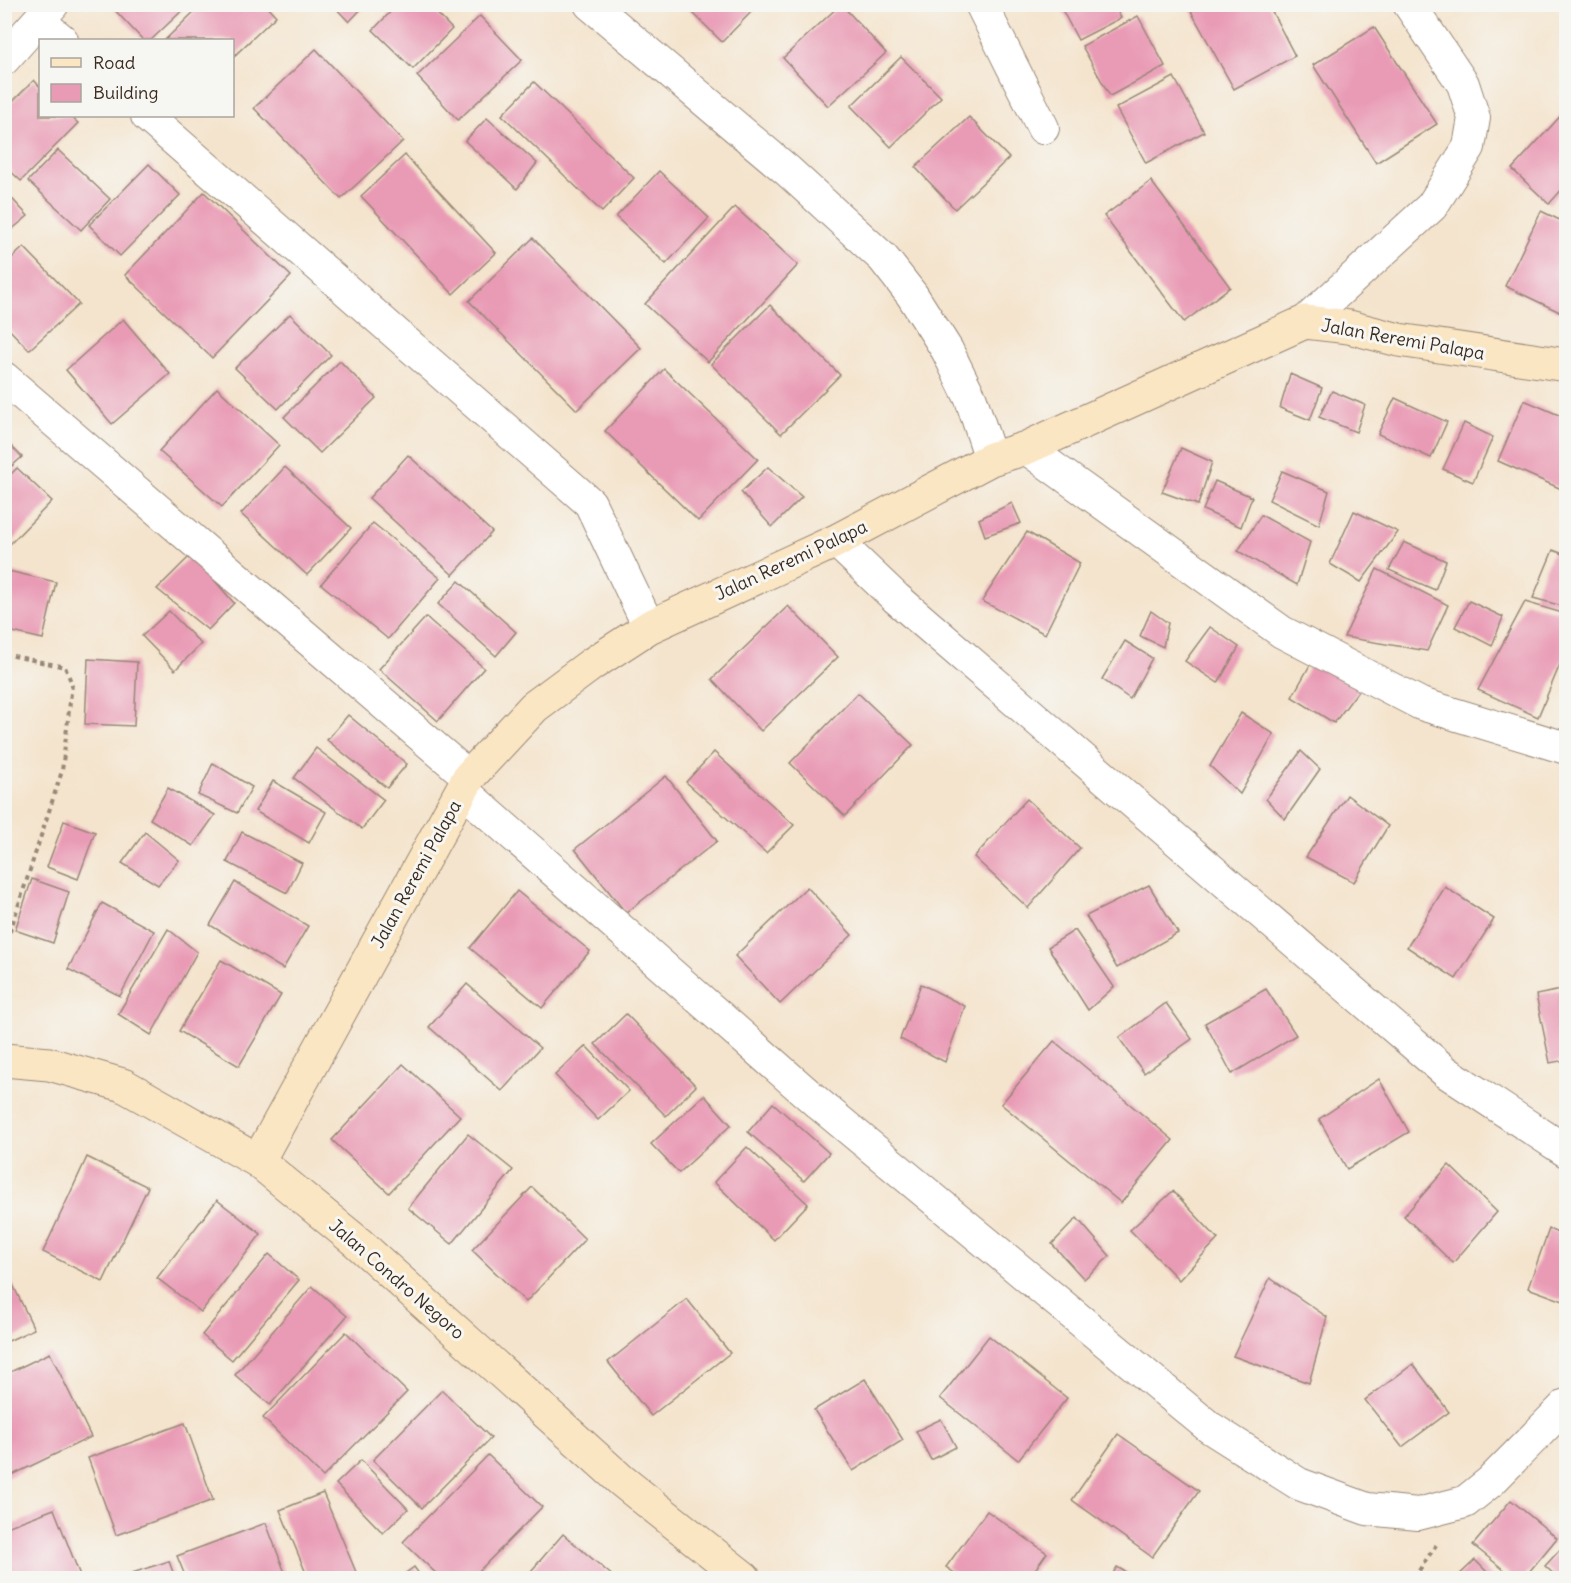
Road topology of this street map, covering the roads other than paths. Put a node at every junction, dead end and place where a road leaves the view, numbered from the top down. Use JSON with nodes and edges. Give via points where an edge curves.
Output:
{"nodes":[{"id":1,"x":590,"y":4,"type":"edge"},
{"id":2,"x":981,"y":4,"type":"edge"},
{"id":3,"x":1408,"y":4,"type":"edge"},
{"id":4,"x":51,"y":22,"type":"edge"},
{"id":5,"x":4,"y":59,"type":"edge"},
{"id":6,"x":148,"y":117,"type":"edge"},
{"id":7,"x":1043,"y":128,"type":"dead end"},
{"id":8,"x":1305,"y":322,"type":"junction"},
{"id":9,"x":1566,"y":365,"type":"edge"},
{"id":10,"x":4,"y":378,"type":"edge"},
{"id":11,"x":1026,"y":448,"type":"junction"},
{"id":12,"x":991,"y":459,"type":"junction"},
{"id":13,"x":836,"y":541,"type":"junction"},
{"id":14,"x":649,"y":627,"type":"junction"},
{"id":15,"x":1566,"y":748,"type":"edge"},
{"id":16,"x":466,"y":783,"type":"junction"},
{"id":17,"x":4,"y":1060,"type":"edge"},
{"id":18,"x":1566,"y":1152,"type":"edge"},
{"id":19,"x":258,"y":1161,"type":"junction"},
{"id":20,"x":1566,"y":1405,"type":"edge"},
{"id":21,"x":744,"y":1578,"type":"edge"}],
"edges":[{"from":1,"to":12,"type":"street","via":[[789,171],[883,258],[912,295],[946,350],[971,399]]},
{"from":2,"to":7,"type":"street"},
{"from":3,"to":8,"type":"street","via":[[1463,84],[1474,118],[1469,147],[1431,206]]},
{"from":4,"to":5,"type":"street"},
{"from":6,"to":14,"type":"street","via":[[590,503]]},
{"from":8,"to":9,"type":"street","name":"Jalan Reremi Palapa"},
{"from":8,"to":11,"type":"street","name":"Jalan Reremi Palapa"},
{"from":10,"to":16,"type":"street"},
{"from":11,"to":12,"type":"street","name":"Jalan Reremi Palapa"},
{"from":11,"to":15,"type":"street","via":[[1282,632],[1421,704]]},
{"from":12,"to":13,"type":"street","name":"Jalan Reremi Palapa"},
{"from":13,"to":14,"type":"street","name":"Jalan Reremi Palapa"},
{"from":13,"to":18,"type":"street","via":[[896,598],[1446,1072]]},
{"from":14,"to":16,"type":"street","name":"Jalan Reremi Palapa","via":[[534,707]]},
{"from":16,"to":19,"type":"street","name":"Jalan Reremi Palapa"},
{"from":16,"to":20,"type":"street","via":[[864,1142],[1209,1427],[1299,1484],[1367,1509],[1418,1514],[1465,1502]]},
{"from":17,"to":19,"type":"street","name":"Jalan Condro Negoro","via":[[49,1064],[123,1084]]},
{"from":19,"to":21,"type":"street","name":"Jalan Condro Negoro","via":[[357,1242],[622,1481]]}]}
